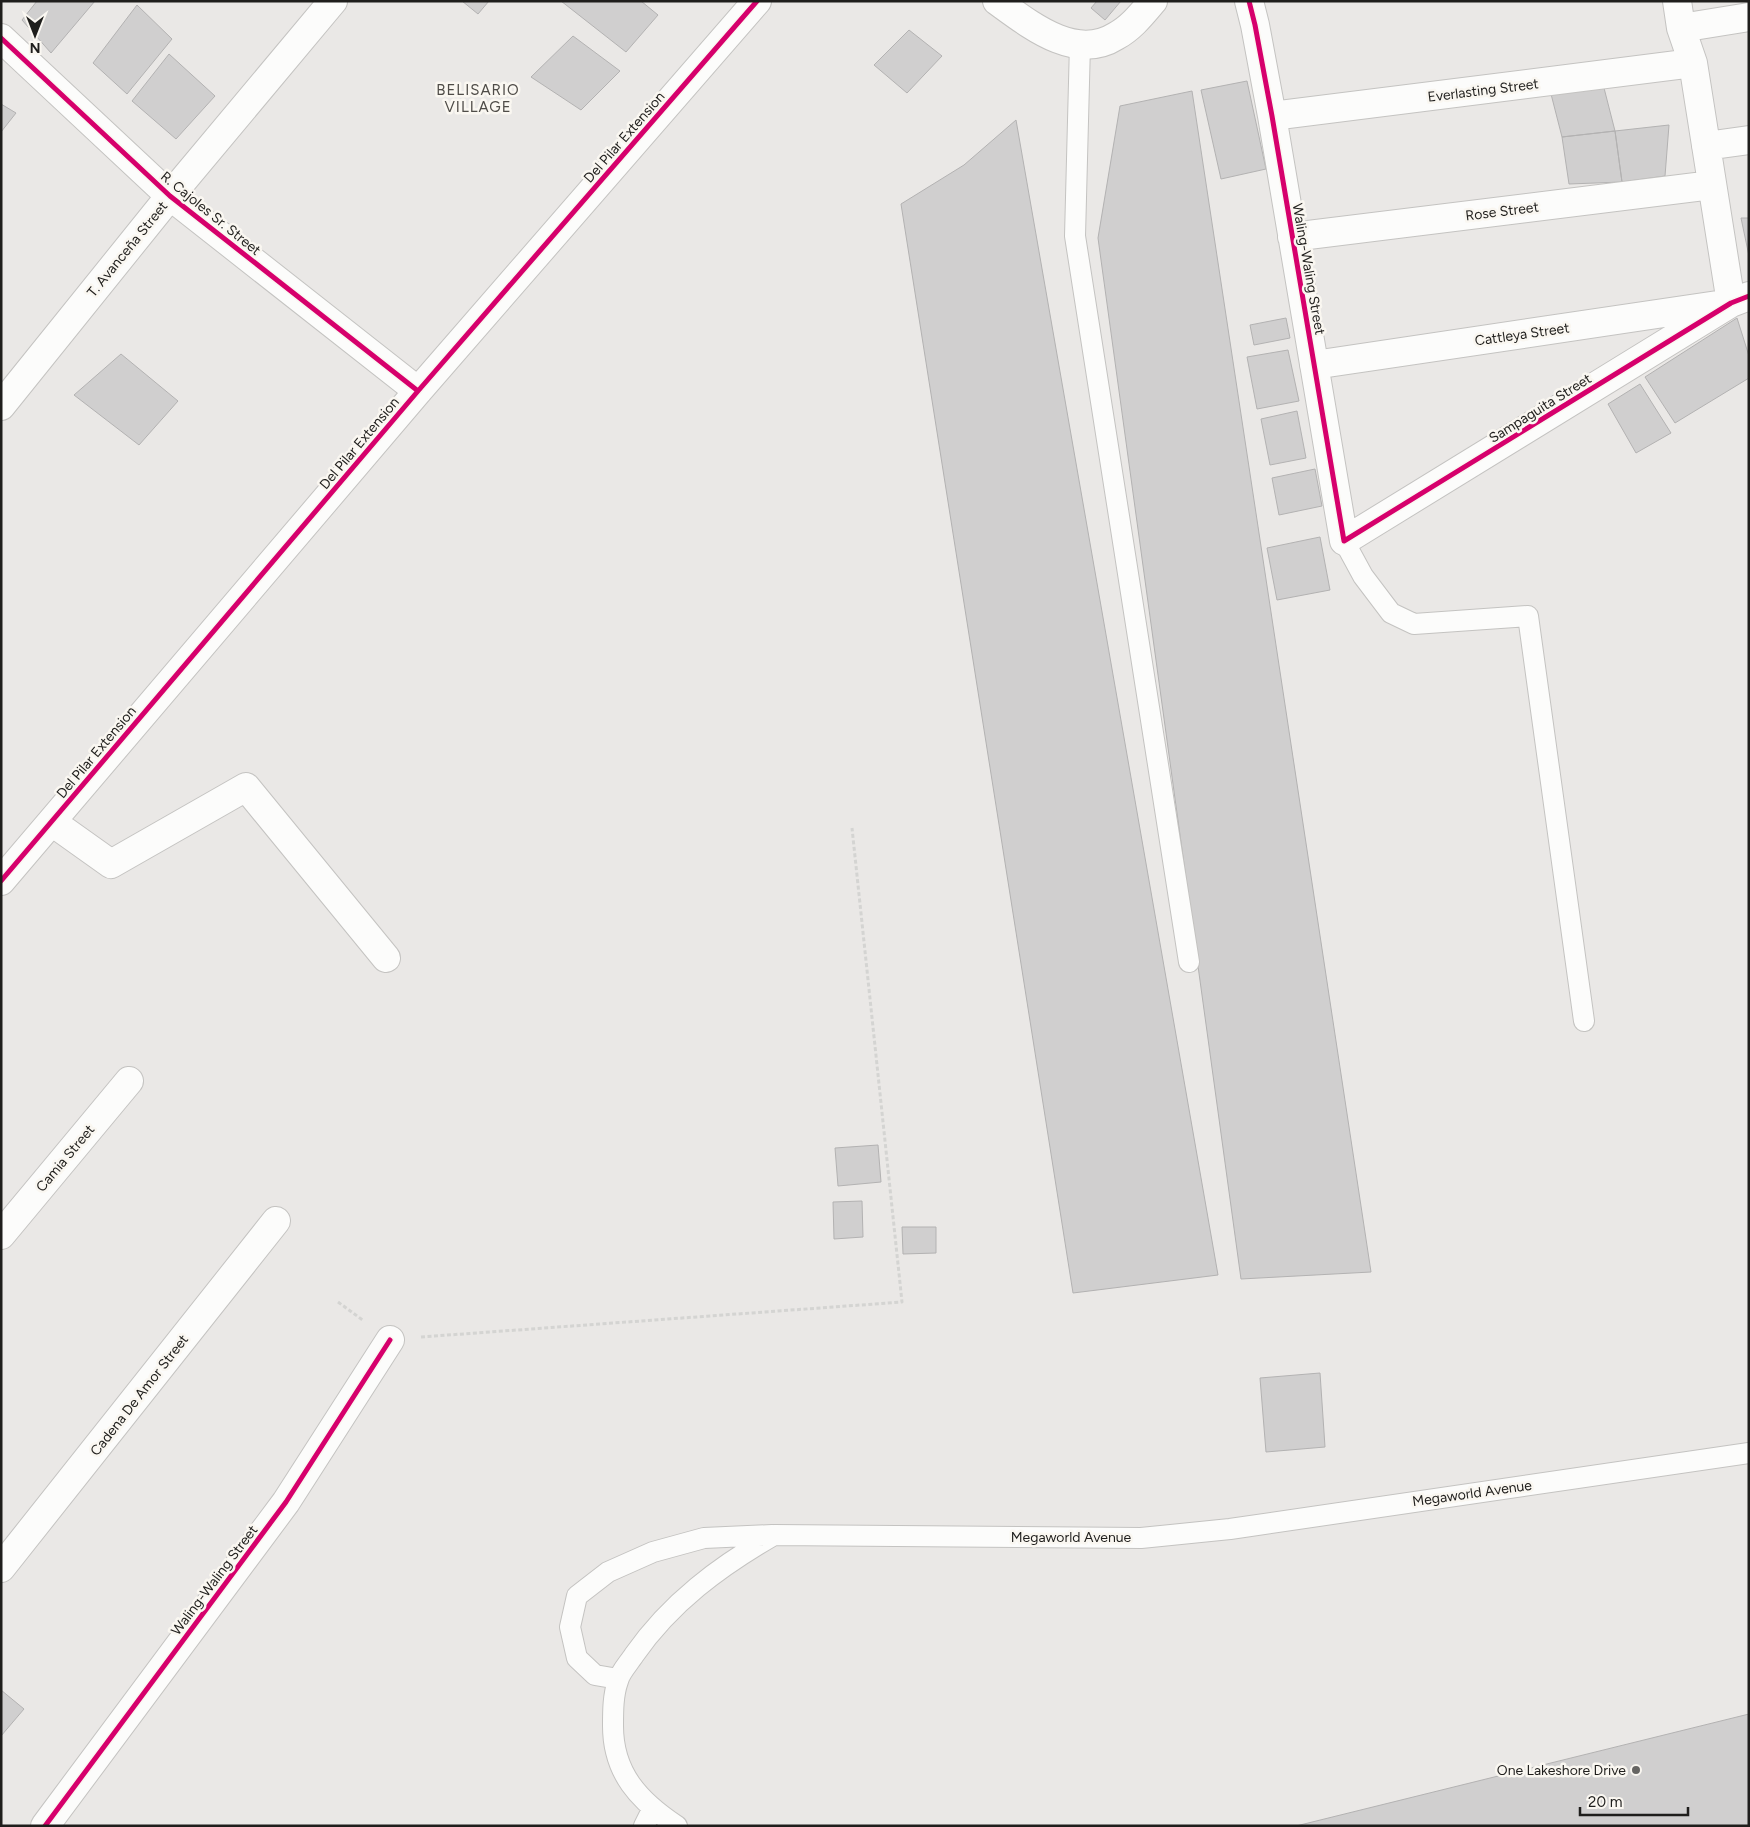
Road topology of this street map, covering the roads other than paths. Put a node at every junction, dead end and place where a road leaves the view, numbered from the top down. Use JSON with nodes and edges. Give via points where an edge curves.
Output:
{"nodes":[{"id":1,"x":333,"y":1,"type":"edge"},
{"id":2,"x":757,"y":1,"type":"edge"},
{"id":3,"x":997,"y":1,"type":"edge"},
{"id":4,"x":1153,"y":1,"type":"edge"},
{"id":5,"x":1677,"y":1,"type":"edge"},
{"id":6,"x":1252,"y":2,"type":"edge"},
{"id":7,"x":1749,"y":17,"type":"edge"},
{"id":8,"x":1681,"y":28,"type":"junction"},
{"id":9,"x":1,"y":38,"type":"edge"},
{"id":10,"x":1080,"y":44,"type":"junction"},
{"id":11,"x":1693,"y":64,"type":"junction"},
{"id":12,"x":1272,"y":116,"type":"junction"},
{"id":13,"x":1749,"y":140,"type":"edge"},
{"id":14,"x":1706,"y":146,"type":"junction"},
{"id":15,"x":1712,"y":185,"type":"junction"},
{"id":16,"x":170,"y":196,"type":"junction"},
{"id":17,"x":1292,"y":238,"type":"junction"},
{"id":18,"x":1740,"y":300,"type":"edge"},
{"id":19,"x":1314,"y":365,"type":"junction"},
{"id":20,"x":418,"y":391,"type":"junction"},
{"id":21,"x":1,"y":406,"type":"edge"},
{"id":22,"x":1344,"y":542,"type":"junction"},
{"id":23,"x":52,"y":822,"type":"junction"},
{"id":24,"x":1,"y":881,"type":"edge"},
{"id":25,"x":386,"y":958,"type":"dead end"},
{"id":26,"x":1189,"y":962,"type":"dead end"},
{"id":27,"x":1584,"y":1021,"type":"dead end"},
{"id":28,"x":129,"y":1081,"type":"dead end"},
{"id":29,"x":276,"y":1221,"type":"dead end"},
{"id":30,"x":1,"y":1234,"type":"edge"},
{"id":31,"x":390,"y":1340,"type":"road end"},
{"id":32,"x":1749,"y":1453,"type":"edge"},
{"id":33,"x":774,"y":1535,"type":"junction"},
{"id":34,"x":1,"y":1568,"type":"edge"},
{"id":35,"x":618,"y":1679,"type":"junction"},
{"id":36,"x":648,"y":1818,"type":"edge"},
{"id":37,"x":45,"y":1826,"type":"edge"},
{"id":38,"x":676,"y":1826,"type":"edge"}],
"edges":[{"from":1,"to":16,"type":"street","name":"T. Avanceña Street"},
{"from":2,"to":20,"type":"street","name":"Del Pilar Extension"},
{"from":3,"to":10,"type":"street","via":[[1036,29],[1059,40]]},
{"from":4,"to":10,"type":"street","via":[[1116,37],[1102,43]]},
{"from":5,"to":8,"type":"street"},
{"from":6,"to":12,"type":"street","name":"Waling-Waling Street"},
{"from":7,"to":8,"type":"street"},
{"from":8,"to":11,"type":"street"},
{"from":9,"to":16,"type":"street","name":"R. Cajoles Sr. Street"},
{"from":10,"to":26,"type":"lane","via":[[1075,236]]},
{"from":11,"to":12,"type":"street","name":"Everlasting Street"},
{"from":11,"to":14,"type":"street"},
{"from":12,"to":17,"type":"street","name":"Waling-Waling Street"},
{"from":13,"to":14,"type":"street"},
{"from":14,"to":15,"type":"street"},
{"from":15,"to":17,"type":"street","name":"Rose Street"},
{"from":15,"to":18,"type":"street"},
{"from":16,"to":20,"type":"street","name":"R. Cajoles Sr. Street"},
{"from":16,"to":21,"type":"street","name":"T. Avanceña Street"},
{"from":17,"to":19,"type":"street","name":"Waling-Waling Street"},
{"from":18,"to":19,"type":"street","name":"Cattleya Street"},
{"from":18,"to":22,"type":"street","name":"Sampaguita Street"},
{"from":19,"to":22,"type":"street","name":"Waling-Waling Street"},
{"from":20,"to":23,"type":"street","name":"Del Pilar Extension"},
{"from":22,"to":27,"type":"lane","via":[[1363,576],[1391,613],[1414,624],[1528,616]]},
{"from":23,"to":24,"type":"street","name":"Del Pilar Extension"},
{"from":23,"to":25,"type":"street","via":[[111,864],[246,787]]},
{"from":28,"to":30,"type":"street","name":"Camia Street"},
{"from":29,"to":34,"type":"street","name":"Cadena De Amor Street"},
{"from":31,"to":37,"type":"street","name":"Waling-Waling Street","via":[[286,1502]]},
{"from":32,"to":33,"type":"lane","name":"Megaworld Avenue","via":[[1240,1528],[1141,1538]]},
{"from":33,"to":35,"type":"lane","via":[[727,1563],[685,1597],[648,1636]]},
{"from":33,"to":35,"type":"lane","name":"Megaworld Avenue","via":[[704,1538],[653,1552],[608,1572],[578,1596],[570,1627],[578,1658],[595,1675]]},
{"from":35,"to":36,"type":"lane","via":[[613,1710],[613,1746],[622,1773]]},
{"from":36,"to":38,"type":"lane"}]}
